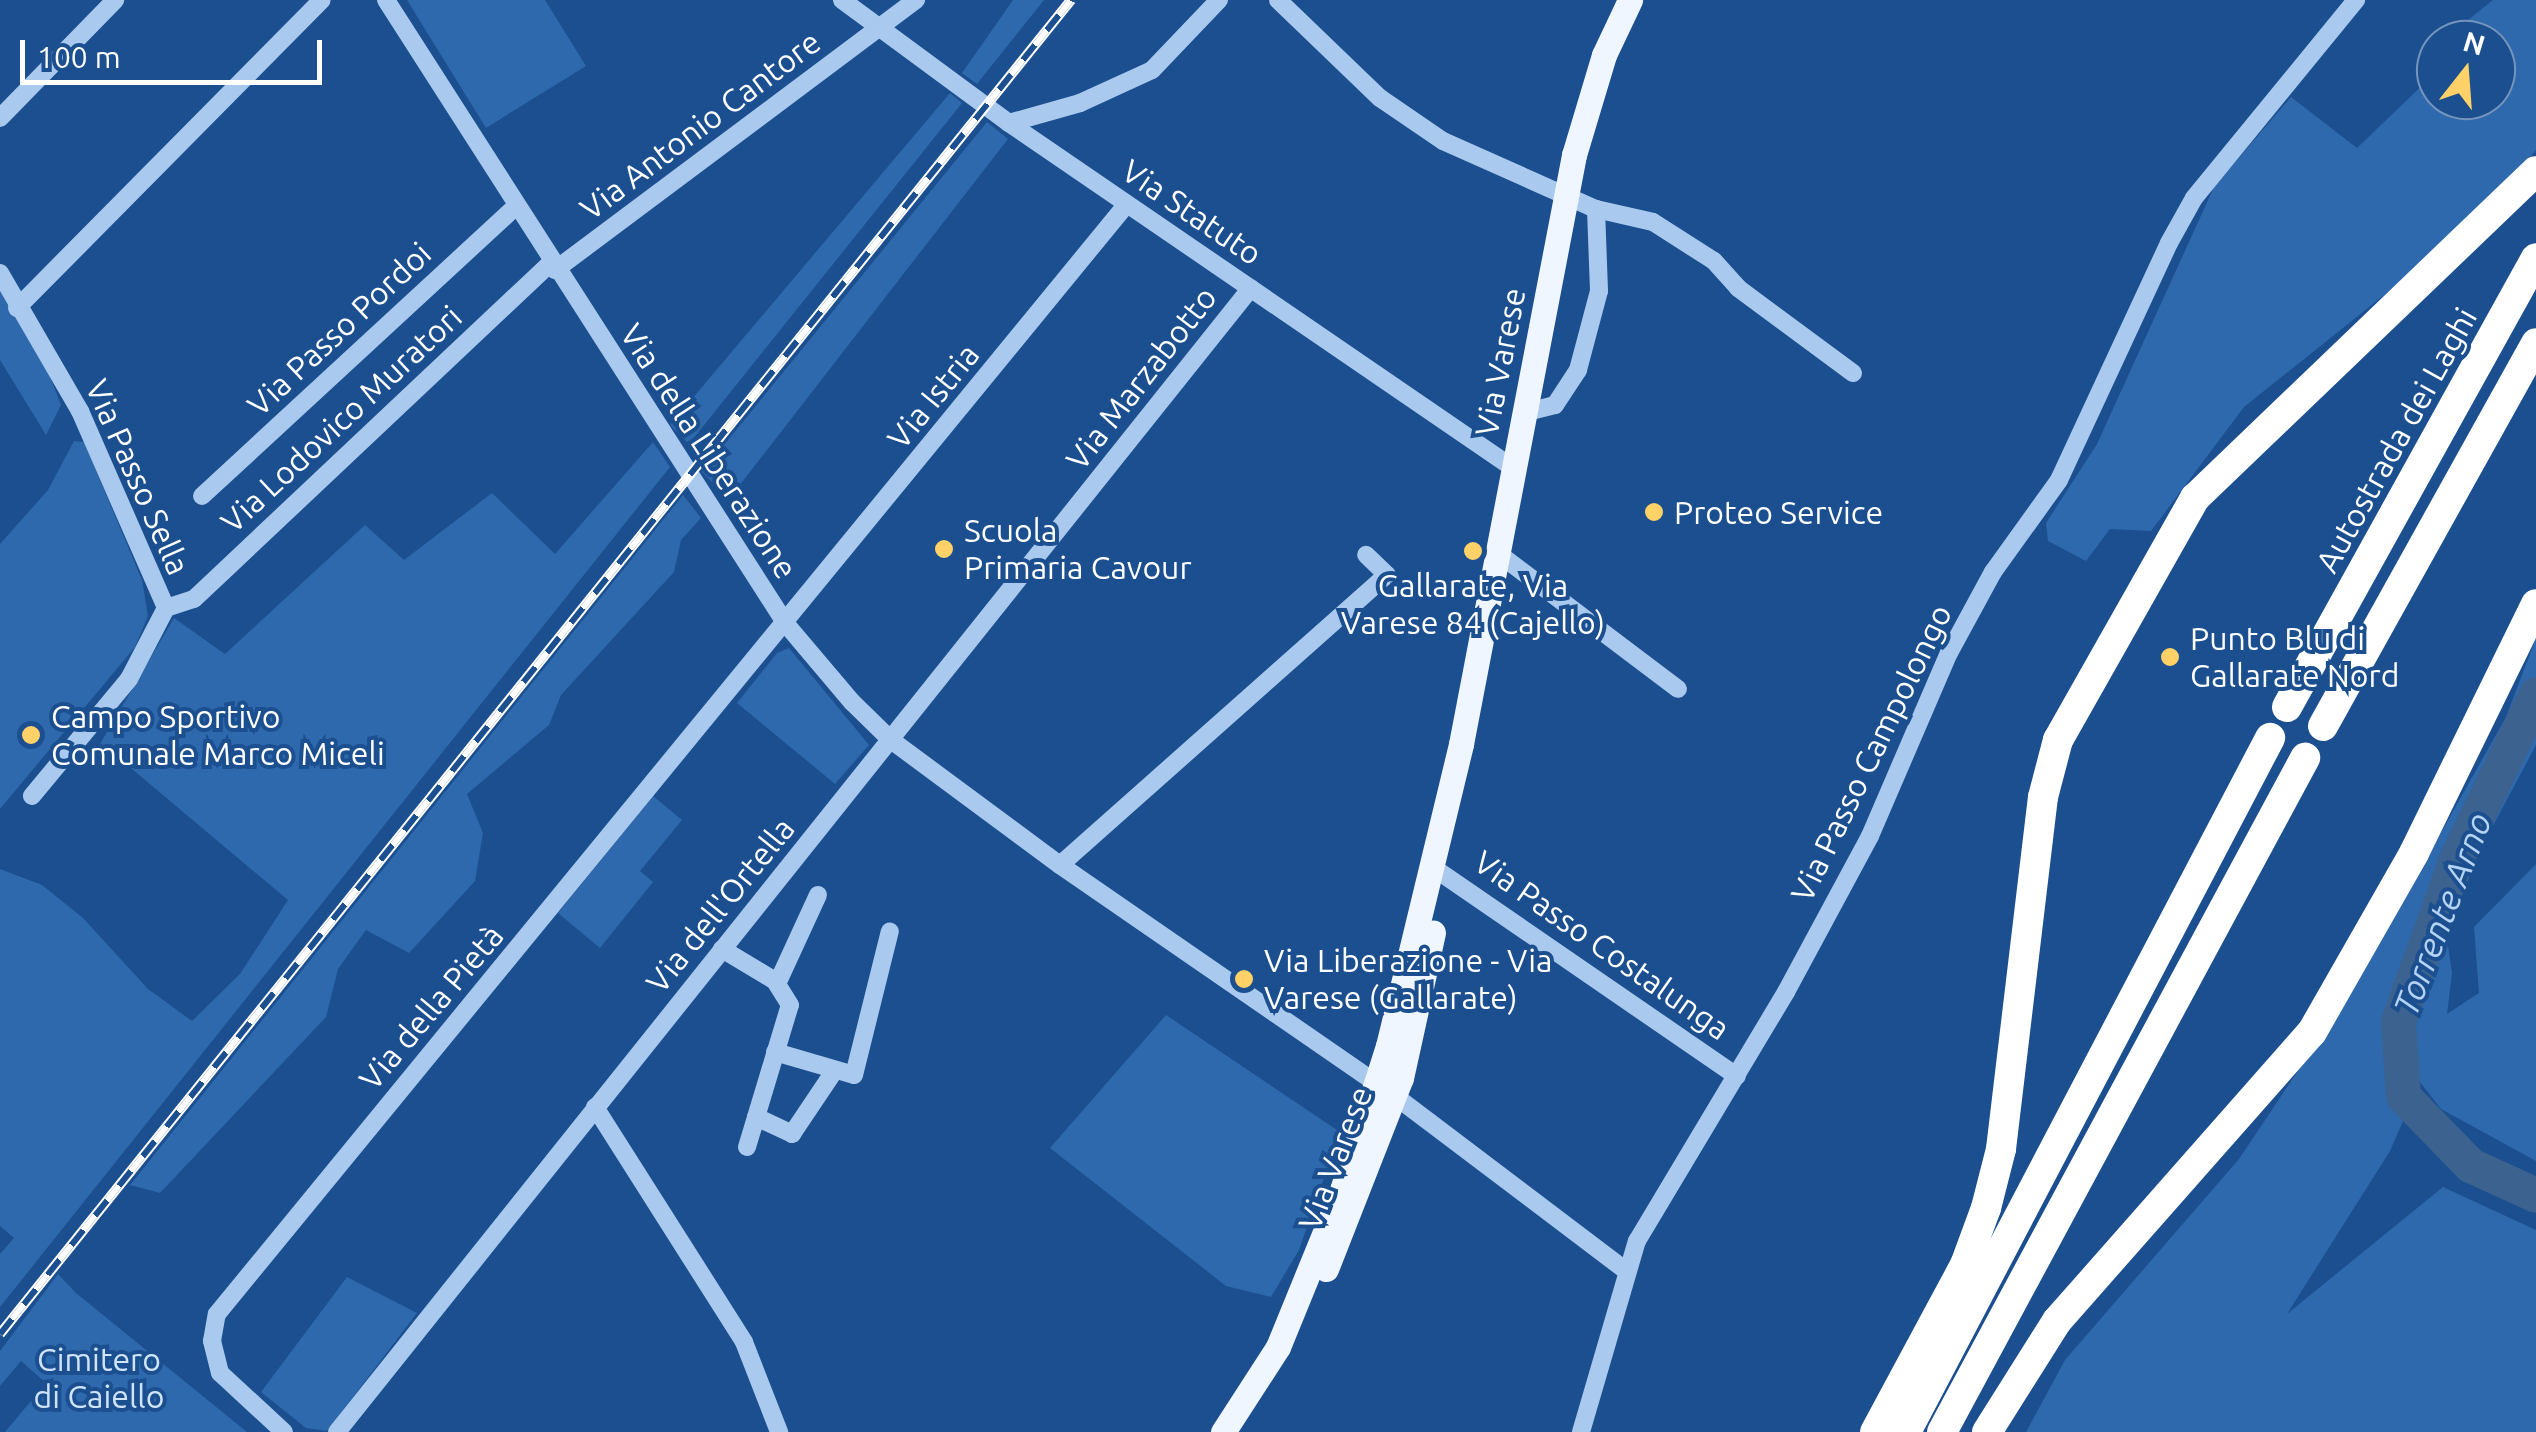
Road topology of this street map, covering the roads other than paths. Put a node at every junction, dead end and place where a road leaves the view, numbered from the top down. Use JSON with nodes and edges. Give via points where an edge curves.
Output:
{"nodes":[{"id":1,"x":115,"y":0,"type":"edge"},
{"id":2,"x":322,"y":0,"type":"edge"},
{"id":3,"x":386,"y":0,"type":"edge"},
{"id":4,"x":842,"y":0,"type":"edge"},
{"id":5,"x":916,"y":0,"type":"edge"},
{"id":6,"x":1219,"y":0,"type":"edge"},
{"id":7,"x":1278,"y":0,"type":"edge"},
{"id":8,"x":1630,"y":0,"type":"edge"},
{"id":9,"x":2356,"y":0,"type":"edge"},
{"id":10,"x":880,"y":28,"type":"junction"},
{"id":11,"x":0,"y":118,"type":"edge"},
{"id":12,"x":1009,"y":123,"type":"junction"},
{"id":13,"x":2536,"y":170,"type":"edge"},
{"id":14,"x":1566,"y":191,"type":"junction"},
{"id":15,"x":1126,"y":205,"type":"junction"},
{"id":16,"x":516,"y":206,"type":"junction"},
{"id":17,"x":1596,"y":209,"type":"junction"},
{"id":18,"x":2536,"y":258,"type":"edge"},
{"id":19,"x":553,"y":266,"type":"junction"},
{"id":20,"x":0,"y":273,"type":"edge"},
{"id":21,"x":1251,"y":288,"type":"junction"},
{"id":22,"x":17,"y":308,"type":"junction"},
{"id":23,"x":2536,"y":343,"type":"edge"},
{"id":24,"x":1853,"y":373,"type":"dead end"},
{"id":25,"x":1524,"y":413,"type":"junction"},
{"id":26,"x":1513,"y":468,"type":"junction"},
{"id":27,"x":202,"y":496,"type":"dead end"},
{"id":28,"x":1495,"y":551,"type":"junction"},
{"id":29,"x":1366,"y":555,"type":"dead end"},
{"id":30,"x":2536,"y":604,"type":"edge"},
{"id":31,"x":166,"y":608,"type":"junction"},
{"id":32,"x":786,"y":624,"type":"junction"},
{"id":33,"x":1678,"y":688,"type":"dead end"},
{"id":34,"x":2287,"y":707,"type":"dead end"},
{"id":35,"x":2323,"y":726,"type":"dead end"},
{"id":36,"x":2270,"y":738,"type":"dead end"},
{"id":37,"x":890,"y":740,"type":"junction"},
{"id":38,"x":2305,"y":758,"type":"dead end"},
{"id":39,"x":32,"y":796,"type":"dead end"},
{"id":40,"x":1060,"y":865,"type":"junction"},
{"id":41,"x":1438,"y":869,"type":"junction"},
{"id":42,"x":818,"y":895,"type":"dead end"},
{"id":43,"x":890,"y":931,"type":"dead end"},
{"id":44,"x":722,"y":949,"type":"junction"},
{"id":45,"x":777,"y":982,"type":"junction"},
{"id":46,"x":776,"y":1052,"type":"junction"},
{"id":47,"x":835,"y":1070,"type":"junction"},
{"id":48,"x":1737,"y":1076,"type":"junction"},
{"id":49,"x":1386,"y":1090,"type":"junction"},
{"id":50,"x":595,"y":1107,"type":"junction"},
{"id":51,"x":756,"y":1117,"type":"junction"},
{"id":52,"x":747,"y":1147,"type":"dead end"},
{"id":53,"x":1624,"y":1269,"type":"junction"},
{"id":54,"x":284,"y":1432,"type":"edge"},
{"id":55,"x":337,"y":1432,"type":"edge"},
{"id":56,"x":779,"y":1432,"type":"edge"},
{"id":57,"x":1222,"y":1432,"type":"edge"},
{"id":58,"x":1581,"y":1432,"type":"edge"},
{"id":59,"x":1875,"y":1432,"type":"edge"},
{"id":60,"x":1906,"y":1432,"type":"edge"},
{"id":61,"x":1942,"y":1432,"type":"edge"},
{"id":62,"x":1987,"y":1432,"type":"edge"}],
"edges":[{"from":1,"to":11,"type":"street"},
{"from":2,"to":22,"type":"street"},
{"from":3,"to":16,"type":"street","name":"Via della Liberazione"},
{"from":4,"to":10,"type":"street","name":"Via Statuto"},
{"from":5,"to":10,"type":"street","name":"Via Antonio Cantore"},
{"from":6,"to":12,"type":"street","via":[[1152,70],[1080,103]]},
{"from":7,"to":14,"type":"street","via":[[1380,98],[1443,140]]},
{"from":8,"to":14,"type":"main road","name":"Via Varese","via":[[1593,88]]},
{"from":9,"to":48,"type":"street","name":"Via Passo Campolongo","via":[[2194,198],[2059,480],[1984,588],[1928,698],[1880,816]]},
{"from":10,"to":12,"type":"street","name":"Via Statuto"},
{"from":10,"to":19,"type":"street","name":"Via Antonio Cantore"},
{"from":12,"to":15,"type":"street","name":"Via Statuto"},
{"from":13,"to":59,"type":"highway","via":[[2195,498],[2058,740],[2044,797],[2001,1149],[1986,1208],[1966,1265]]},
{"from":14,"to":17,"type":"street"},
{"from":14,"to":25,"type":"main road","name":"Via Varese"},
{"from":15,"to":21,"type":"street","name":"Via Statuto"},
{"from":15,"to":32,"type":"street","name":"Via Istria"},
{"from":16,"to":19,"type":"street","name":"Via della Liberazione"},
{"from":16,"to":27,"type":"street","name":"Via Passo Pordoi"},
{"from":17,"to":24,"type":"street","via":[[1653,222],[1714,261],[1738,288]]},
{"from":17,"to":25,"type":"street","via":[[1599,292],[1578,370],[1556,405]]},
{"from":18,"to":34,"type":"highway","name":"Autostrada dei Laghi"},
{"from":19,"to":31,"type":"street","name":"Via Lodovico Muratori","via":[[194,599]]},
{"from":19,"to":32,"type":"street","name":"Via della Liberazione"},
{"from":20,"to":22,"type":"street","name":"Via Passo Sella"},
{"from":21,"to":26,"type":"street","name":"Via Statuto"},
{"from":21,"to":37,"type":"street","name":"Via Marzabotto"},
{"from":22,"to":31,"type":"street","name":"Via Passo Sella","via":[[80,412]]},
{"from":23,"to":35,"type":"highway"},
{"from":25,"to":26,"type":"main road","name":"Via Varese"},
{"from":26,"to":28,"type":"main road","name":"Via Varese"},
{"from":28,"to":33,"type":"street"},
{"from":28,"to":41,"type":"main road","name":"Via Varese"},
{"from":29,"to":40,"type":"street","via":[[1387,575]]},
{"from":30,"to":62,"type":"highway","via":[[2414,853],[2312,1032],[2057,1321]]},
{"from":31,"to":39,"type":"street","name":"Via Passo Sella","via":[[129,679]]},
{"from":32,"to":37,"type":"street","name":"Via della Liberazione"},
{"from":32,"to":54,"type":"street","name":"Via della Pietà","via":[[217,1314],[212,1341],[220,1373]]},
{"from":36,"to":60,"type":"highway"},
{"from":37,"to":40,"type":"street","name":"Via della Liberazione"},
{"from":37,"to":44,"type":"street","name":"Via dell'Ortella"},
{"from":38,"to":61,"type":"highway"},
{"from":40,"to":49,"type":"street","name":"Via della Liberazione"},
{"from":41,"to":48,"type":"street","name":"Via Passo Costalunga"},
{"from":41,"to":49,"type":"main road","name":"Via Varese"},
{"from":42,"to":45,"type":"street"},
{"from":43,"to":47,"type":"street","via":[[854,1076]]},
{"from":44,"to":45,"type":"street"},
{"from":44,"to":50,"type":"street","name":"Via dell'Ortella"},
{"from":45,"to":46,"type":"street","via":[[790,1006]]},
{"from":46,"to":47,"type":"street"},
{"from":46,"to":51,"type":"street"},
{"from":47,"to":51,"type":"street","via":[[792,1134]]},
{"from":48,"to":53,"type":"street","name":"Via Passo Campolongo"},
{"from":49,"to":53,"type":"street","name":"Via della Liberazione"},
{"from":49,"to":57,"type":"main road","name":"Via Varese","via":[[1278,1346]]},
{"from":50,"to":55,"type":"street","name":"Via dell'Ortella"},
{"from":50,"to":56,"type":"street","via":[[744,1342]]},
{"from":51,"to":52,"type":"street"},
{"from":53,"to":58,"type":"street","name":"Via Passo Campolongo"}]}
